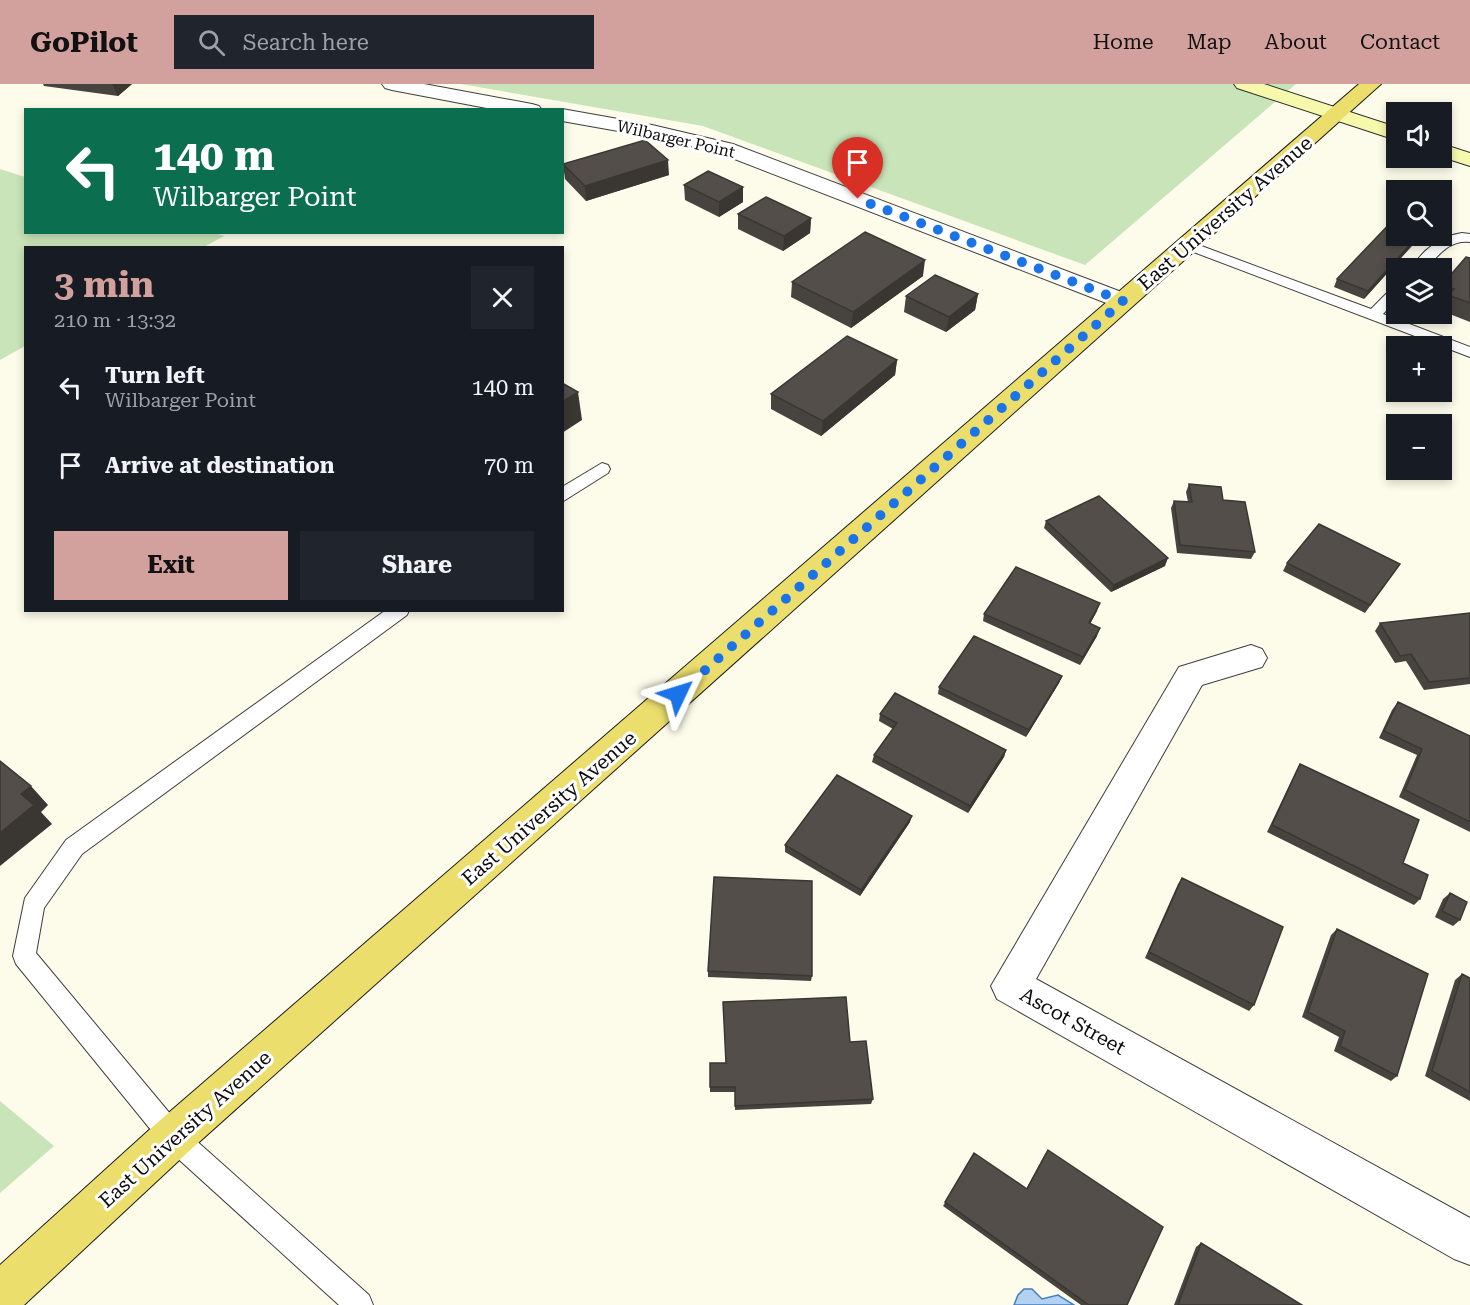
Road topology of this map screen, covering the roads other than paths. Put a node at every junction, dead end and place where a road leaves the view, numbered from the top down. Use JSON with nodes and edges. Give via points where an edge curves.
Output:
{"nodes":[{"id":1,"x":392,"y":84,"type":"edge"},
{"id":2,"x":1244,"y":84,"type":"edge"},
{"id":3,"x":1371,"y":84,"type":"edge"},
{"id":4,"x":521,"y":108,"type":"edge"},
{"id":5,"x":564,"y":115,"type":"edge"},
{"id":6,"x":1338,"y":115,"type":"junction"},
{"id":7,"x":1386,"y":131,"type":"edge"},
{"id":8,"x":1452,"y":154,"type":"edge"},
{"id":9,"x":1470,"y":160,"type":"edge"},
{"id":10,"x":1470,"y":238,"type":"edge"},
{"id":11,"x":1188,"y":245,"type":"junction"},
{"id":12,"x":1429,"y":258,"type":"edge"},
{"id":13,"x":1123,"y":301,"type":"junction"},
{"id":14,"x":1386,"y":302,"type":"edge"},
{"id":15,"x":1374,"y":315,"type":"junction"},
{"id":16,"x":1470,"y":352,"type":"edge"},
{"id":17,"x":602,"y":469,"type":"dead end"},
{"id":18,"x":564,"y":495,"type":"edge"},
{"id":19,"x":389,"y":613,"type":"edge"},
{"id":20,"x":1251,"y":658,"type":"dead end"},
{"id":21,"x":173,"y":1137,"type":"junction"},
{"id":22,"x":1470,"y":1243,"type":"edge"},
{"id":23,"x":0,"y":1296,"type":"edge"},
{"id":24,"x":359,"y":1305,"type":"edge"}],
"edges":[{"from":1,"to":4,"type":"street"},
{"from":2,"to":6,"type":"main road"},
{"from":3,"to":6,"type":"main road","name":"East University Avenue"},
{"from":5,"to":13,"type":"street","name":"Wilbarger Point","via":[[726,148]]},
{"from":6,"to":7,"type":"main road"},
{"from":6,"to":11,"type":"main road","name":"East University Avenue"},
{"from":8,"to":9,"type":"main road"},
{"from":10,"to":12,"type":"lane","via":[[1447,239]]},
{"from":11,"to":13,"type":"main road","name":"East University Avenue"},
{"from":11,"to":15,"type":"lane"},
{"from":13,"to":21,"type":"main road","name":"East University Avenue"},
{"from":14,"to":15,"type":"lane"},
{"from":15,"to":16,"type":"lane"},
{"from":17,"to":18,"type":"lane"},
{"from":19,"to":21,"type":"lane","via":[[74,847],[33,905],[24,956]]},
{"from":20,"to":22,"type":"street","name":"Ascot Street","via":[[1191,676],[1011,986]]},
{"from":21,"to":23,"type":"main road","name":"East University Avenue"},
{"from":21,"to":24,"type":"lane"}]}
